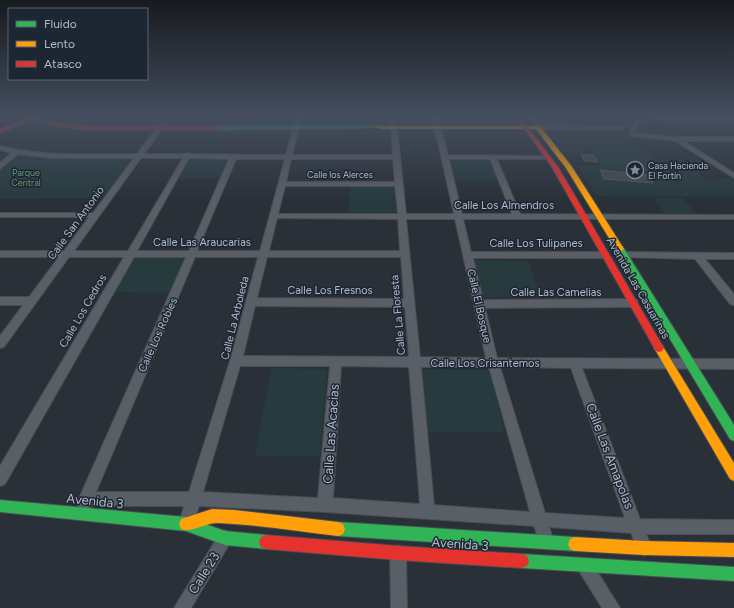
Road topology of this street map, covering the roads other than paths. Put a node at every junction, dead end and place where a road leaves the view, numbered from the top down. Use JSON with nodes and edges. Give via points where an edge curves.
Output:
{"nodes":[{"id":1,"x":147,"y":144,"type":"edge"},
{"id":2,"x":292,"y":144,"type":"edge"},
{"id":3,"x":396,"y":144,"type":"edge"},
{"id":4,"x":442,"y":144,"type":"edge"},
{"id":5,"x":539,"y":144,"type":"edge"},
{"id":6,"x":552,"y":144,"type":"edge"},
{"id":7,"x":687,"y":144,"type":"edge"},
{"id":8,"x":0,"y":148,"type":"edge"},
{"id":9,"x":16,"y":152,"type":"junction"},
{"id":10,"x":139,"y":155,"type":"junction"},
{"id":11,"x":188,"y":156,"type":"junction"},
{"id":12,"x":234,"y":156,"type":"junction"},
{"id":13,"x":289,"y":156,"type":"junction"},
{"id":14,"x":397,"y":157,"type":"junction"},
{"id":15,"x":445,"y":157,"type":"junction"},
{"id":16,"x":493,"y":157,"type":"junction"},
{"id":17,"x":548,"y":157,"type":"junction"},
{"id":18,"x":0,"y":167,"type":"edge"},
{"id":19,"x":722,"y":168,"type":"junction"},
{"id":20,"x":734,"y":168,"type":"edge"},
{"id":21,"x":734,"y":176,"type":"edge"},
{"id":22,"x":282,"y":184,"type":"junction"},
{"id":23,"x":399,"y":184,"type":"junction"},
{"id":24,"x":0,"y":215,"type":"edge"},
{"id":25,"x":95,"y":216,"type":"junction"},
{"id":26,"x":273,"y":216,"type":"junction"},
{"id":27,"x":402,"y":216,"type":"junction"},
{"id":28,"x":458,"y":216,"type":"junction"},
{"id":29,"x":583,"y":216,"type":"junction"},
{"id":30,"x":599,"y":216,"type":"junction"},
{"id":31,"x":517,"y":217,"type":"junction"},
{"id":32,"x":734,"y":217,"type":"edge"},
{"id":33,"x":0,"y":254,"type":"edge"},
{"id":34,"x":66,"y":254,"type":"junction"},
{"id":35,"x":130,"y":254,"type":"junction"},
{"id":36,"x":192,"y":254,"type":"junction"},
{"id":37,"x":264,"y":254,"type":"junction"},
{"id":38,"x":405,"y":254,"type":"junction"},
{"id":39,"x":605,"y":255,"type":"junction"},
{"id":40,"x":623,"y":255,"type":"junction"},
{"id":41,"x":468,"y":256,"type":"junction"},
{"id":42,"x":698,"y":256,"type":"junction"},
{"id":43,"x":734,"y":256,"type":"edge"},
{"id":44,"x":0,"y":301,"type":"edge"},
{"id":45,"x":31,"y":301,"type":"junction"},
{"id":46,"x":734,"y":301,"type":"edge"},
{"id":47,"x":252,"y":302,"type":"junction"},
{"id":48,"x":409,"y":303,"type":"junction"},
{"id":49,"x":633,"y":303,"type":"junction"},
{"id":50,"x":479,"y":304,"type":"junction"},
{"id":51,"x":0,"y":344,"type":"edge"},
{"id":52,"x":236,"y":361,"type":"junction"},
{"id":53,"x":336,"y":362,"type":"junction"},
{"id":54,"x":414,"y":363,"type":"junction"},
{"id":55,"x":493,"y":363,"type":"junction"},
{"id":56,"x":575,"y":364,"type":"junction"},
{"id":57,"x":668,"y":364,"type":"junction"},
{"id":58,"x":690,"y":364,"type":"junction"},
{"id":59,"x":734,"y":364,"type":"edge"},
{"id":60,"x":734,"y":435,"type":"edge"},
{"id":61,"x":734,"y":475,"type":"edge"},
{"id":62,"x":0,"y":479,"type":"edge"},
{"id":63,"x":86,"y":499,"type":"junction"},
{"id":64,"x":195,"y":499,"type":"junction"},
{"id":65,"x":0,"y":506,"type":"edge"},
{"id":66,"x":325,"y":506,"type":"junction"},
{"id":67,"x":80,"y":513,"type":"junction"},
{"id":68,"x":428,"y":513,"type":"junction"},
{"id":69,"x":539,"y":520,"type":"junction"},
{"id":70,"x":186,"y":524,"type":"junction"},
{"id":71,"x":636,"y":526,"type":"junction"},
{"id":72,"x":734,"y":527,"type":"edge"},
{"id":73,"x":226,"y":538,"type":"junction"},
{"id":74,"x":546,"y":541,"type":"junction"},
{"id":75,"x":644,"y":548,"type":"junction"},
{"id":76,"x":734,"y":550,"type":"edge"},
{"id":77,"x":398,"y":553,"type":"junction"},
{"id":78,"x":584,"y":566,"type":"junction"},
{"id":79,"x":734,"y":574,"type":"edge"},
{"id":80,"x":182,"y":608,"type":"edge"},
{"id":81,"x":399,"y":608,"type":"edge"},
{"id":82,"x":612,"y":608,"type":"edge"}],
"edges":[{"from":1,"to":10,"type":"street","name":"Calle San Antonio"},
{"from":2,"to":13,"type":"street","name":"Calle La Arboleda"},
{"from":3,"to":14,"type":"street","name":"Calle La Floresta"},
{"from":4,"to":15,"type":"street","name":"Calle El Bosque"},
{"from":5,"to":17,"type":"street","name":"Avenida Las Casuarinas"},
{"from":6,"to":30,"type":"street","name":"Avenida Las Casuarinas"},
{"from":7,"to":19,"type":"street"},
{"from":8,"to":9,"type":"street"},
{"from":9,"to":10,"type":"street","via":[[50,156]]},
{"from":9,"to":18,"type":"street"},
{"from":10,"to":11,"type":"street"},
{"from":10,"to":25,"type":"street","name":"Calle San Antonio"},
{"from":11,"to":12,"type":"street"},
{"from":11,"to":35,"type":"street","name":"Calle Los Cedros"},
{"from":12,"to":13,"type":"street"},
{"from":12,"to":36,"type":"street","name":"Calle Los Robles"},
{"from":13,"to":14,"type":"street"},
{"from":13,"to":22,"type":"street","name":"Calle La Arboleda"},
{"from":14,"to":23,"type":"street","name":"Calle La Floresta"},
{"from":15,"to":16,"type":"street"},
{"from":15,"to":28,"type":"street","name":"Calle El Bosque"},
{"from":16,"to":17,"type":"street"},
{"from":16,"to":31,"type":"street"},
{"from":17,"to":29,"type":"street","name":"Avenida Las Casuarinas"},
{"from":19,"to":20,"type":"street"},
{"from":19,"to":21,"type":"street"},
{"from":22,"to":23,"type":"street","name":"Calle los Alerces"},
{"from":22,"to":26,"type":"street","name":"Calle La Arboleda"},
{"from":23,"to":27,"type":"street","name":"Calle La Floresta"},
{"from":24,"to":25,"type":"street"},
{"from":25,"to":34,"type":"street","name":"Calle San Antonio"},
{"from":26,"to":27,"type":"street","name":"Calle Los Almendros"},
{"from":26,"to":37,"type":"street","name":"Calle La Arboleda"},
{"from":27,"to":28,"type":"street","name":"Calle Los Almendros"},
{"from":27,"to":38,"type":"street","name":"Calle La Floresta"},
{"from":28,"to":31,"type":"street","name":"Calle Los Almendros"},
{"from":28,"to":41,"type":"street","name":"Calle El Bosque"},
{"from":29,"to":30,"type":"street","name":"Calle Los Almendros"},
{"from":29,"to":31,"type":"street","name":"Calle Los Almendros"},
{"from":29,"to":39,"type":"street","name":"Avenida Las Casuarinas"},
{"from":30,"to":32,"type":"street","name":"Calle Los Almendros"},
{"from":30,"to":40,"type":"street","name":"Avenida Las Casuarinas"},
{"from":33,"to":34,"type":"street","name":"Calle Las Araucarias"},
{"from":34,"to":35,"type":"street","name":"Calle Las Araucarias"},
{"from":34,"to":45,"type":"street","name":"Calle San Antonio"},
{"from":35,"to":36,"type":"street","name":"Calle Las Araucarias"},
{"from":35,"to":62,"type":"street","name":"Calle Los Cedros"},
{"from":36,"to":37,"type":"street","name":"Calle Las Araucarias"},
{"from":36,"to":63,"type":"street","name":"Calle Los Robles"},
{"from":37,"to":38,"type":"street","name":"Calle Las Araucarias"},
{"from":37,"to":47,"type":"street","name":"Calle La Arboleda"},
{"from":38,"to":48,"type":"street","name":"Calle La Floresta"},
{"from":39,"to":41,"type":"street","name":"Calle Los Tulipanes"},
{"from":39,"to":49,"type":"street","name":"Avenida Las Casuarinas"},
{"from":40,"to":42,"type":"street"},
{"from":40,"to":58,"type":"street","name":"Avenida Las Casuarinas"},
{"from":41,"to":50,"type":"street","name":"Calle El Bosque"},
{"from":42,"to":43,"type":"street"},
{"from":42,"to":46,"type":"street"},
{"from":44,"to":45,"type":"street"},
{"from":45,"to":51,"type":"street","name":"Calle San Antonio"},
{"from":47,"to":48,"type":"street","name":"Calle Los Fresnos"},
{"from":47,"to":52,"type":"street","name":"Calle La Arboleda"},
{"from":48,"to":54,"type":"street","name":"Calle La Floresta"},
{"from":49,"to":50,"type":"street","name":"Calle Las Camelias"},
{"from":49,"to":57,"type":"street","name":"Avenida Las Casuarinas"},
{"from":50,"to":55,"type":"street","name":"Calle El Bosque"},
{"from":52,"to":53,"type":"street","name":"Calle Los Crisantemos"},
{"from":52,"to":64,"type":"street","name":"Calle La Arboleda"},
{"from":53,"to":54,"type":"street","name":"Calle Los Crisantemos"},
{"from":53,"to":66,"type":"street","name":"Calle Las Acacias"},
{"from":54,"to":55,"type":"street","name":"Calle Los Crisantemos"},
{"from":54,"to":68,"type":"street","name":"Calle La Floresta"},
{"from":55,"to":56,"type":"street","name":"Calle Los Crisantemos"},
{"from":55,"to":69,"type":"street","name":"Calle El Bosque"},
{"from":56,"to":57,"type":"street","name":"Calle Los Crisantemos"},
{"from":56,"to":71,"type":"street","name":"Calle Las Amapolas"},
{"from":57,"to":58,"type":"street","name":"Calle Los Crisantemos"},
{"from":57,"to":61,"type":"street","name":"Avenida Las Casuarinas"},
{"from":58,"to":59,"type":"street","name":"Calle Los Crisantemos"},
{"from":58,"to":60,"type":"street","name":"Avenida Las Casuarinas"},
{"from":63,"to":64,"type":"street"},
{"from":63,"to":67,"type":"street","name":"Calle Los Robles"},
{"from":64,"to":66,"type":"street"},
{"from":64,"to":70,"type":"street","name":"Calle La Arboleda"},
{"from":65,"to":67,"type":"street","name":"Avenida 3"},
{"from":66,"to":68,"type":"street"},
{"from":67,"to":70,"type":"street","name":"Avenida 3"},
{"from":68,"to":69,"type":"street"},
{"from":69,"to":71,"type":"street"},
{"from":69,"to":74,"type":"street","name":"Calle El Bosque"},
{"from":70,"to":73,"type":"street","name":"Avenida 3"},
{"from":70,"to":74,"type":"street","name":"Avenida 3","via":[[212,516],[234,517],[322,528]]},
{"from":71,"to":72,"type":"street"},
{"from":71,"to":75,"type":"street","name":"Calle Las Amapolas"},
{"from":73,"to":77,"type":"street","name":"Avenida 3"},
{"from":73,"to":80,"type":"street","name":"Calle 23"},
{"from":74,"to":75,"type":"street","name":"Avenida 3"},
{"from":75,"to":76,"type":"street","name":"Avenida 3"},
{"from":77,"to":78,"type":"street","name":"Avenida 3"},
{"from":77,"to":81,"type":"street"},
{"from":78,"to":79,"type":"street","name":"Avenida 3"},
{"from":78,"to":82,"type":"street"}]}
